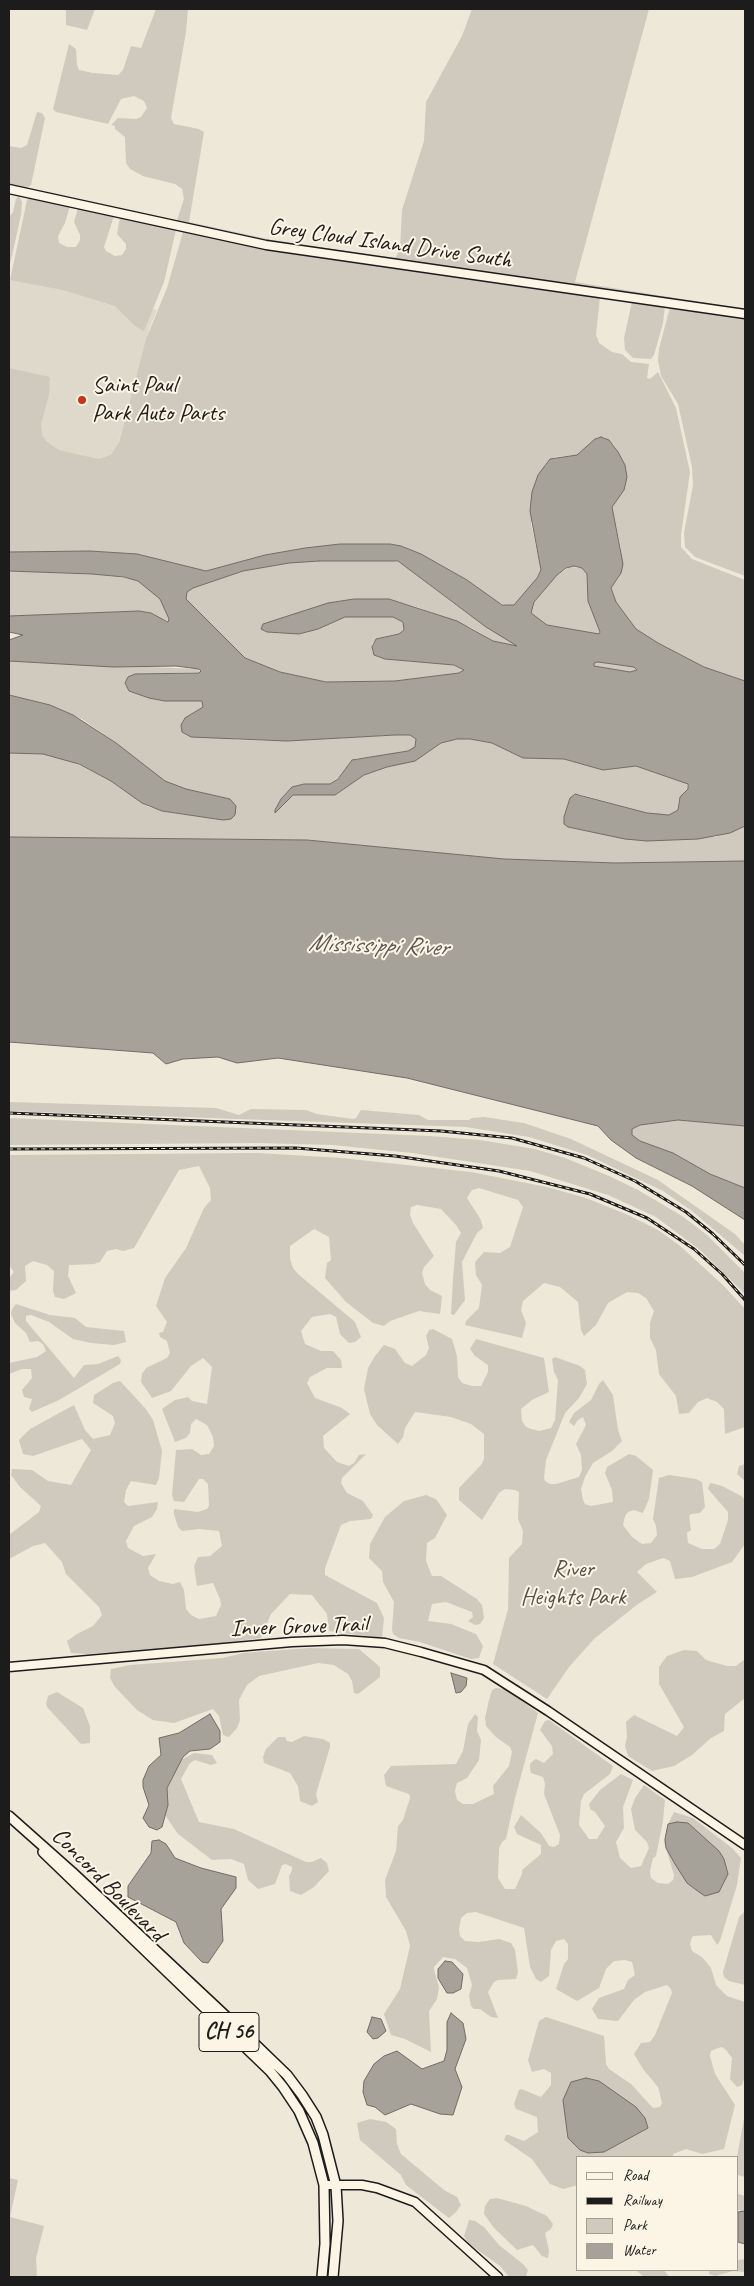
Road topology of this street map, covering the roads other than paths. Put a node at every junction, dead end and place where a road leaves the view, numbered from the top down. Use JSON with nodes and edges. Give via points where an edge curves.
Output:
{"nodes":[{"id":1,"x":9,"y":189,"type":"edge"},
{"id":2,"x":745,"y":314,"type":"edge"},
{"id":3,"x":9,"y":1667,"type":"edge"},
{"id":4,"x":9,"y":1816,"type":"edge"},
{"id":5,"x":32,"y":1838,"type":"junction"},
{"id":6,"x":745,"y":1845,"type":"edge"},
{"id":7,"x":324,"y":2185,"type":"junction"},
{"id":8,"x":336,"y":2186,"type":"junction"},
{"id":9,"x":322,"y":2277,"type":"edge"},
{"id":10,"x":334,"y":2277,"type":"edge"},
{"id":11,"x":498,"y":2277,"type":"edge"}],
"edges":[{"from":1,"to":2,"type":"street","name":"Grey Cloud Island Drive South","via":[[266,245]]},
{"from":3,"to":6,"type":"street","name":"Inver Grove Trail","via":[[292,1642],[343,1640],[385,1643],[484,1670]]},
{"from":4,"to":5,"type":"main road","number":"CH 56"},
{"from":5,"to":7,"type":"main road","name":"Concord Boulevard","number":"CH 56","via":[[69,1879],[270,2071],[299,2111],[313,2143]]},
{"from":5,"to":8,"type":"main road","name":"Concord Boulevard","number":"CH 56","via":[[287,2076],[316,2117]]},
{"from":7,"to":8,"type":"street"},
{"from":7,"to":9,"type":"main road","name":"Concord Boulevard","number":"CH 56"},
{"from":8,"to":10,"type":"main road","name":"Concord Boulevard","number":"CH 56","via":[[338,2221]]},
{"from":8,"to":11,"type":"street","via":[[362,2185],[415,2202]]}]}
